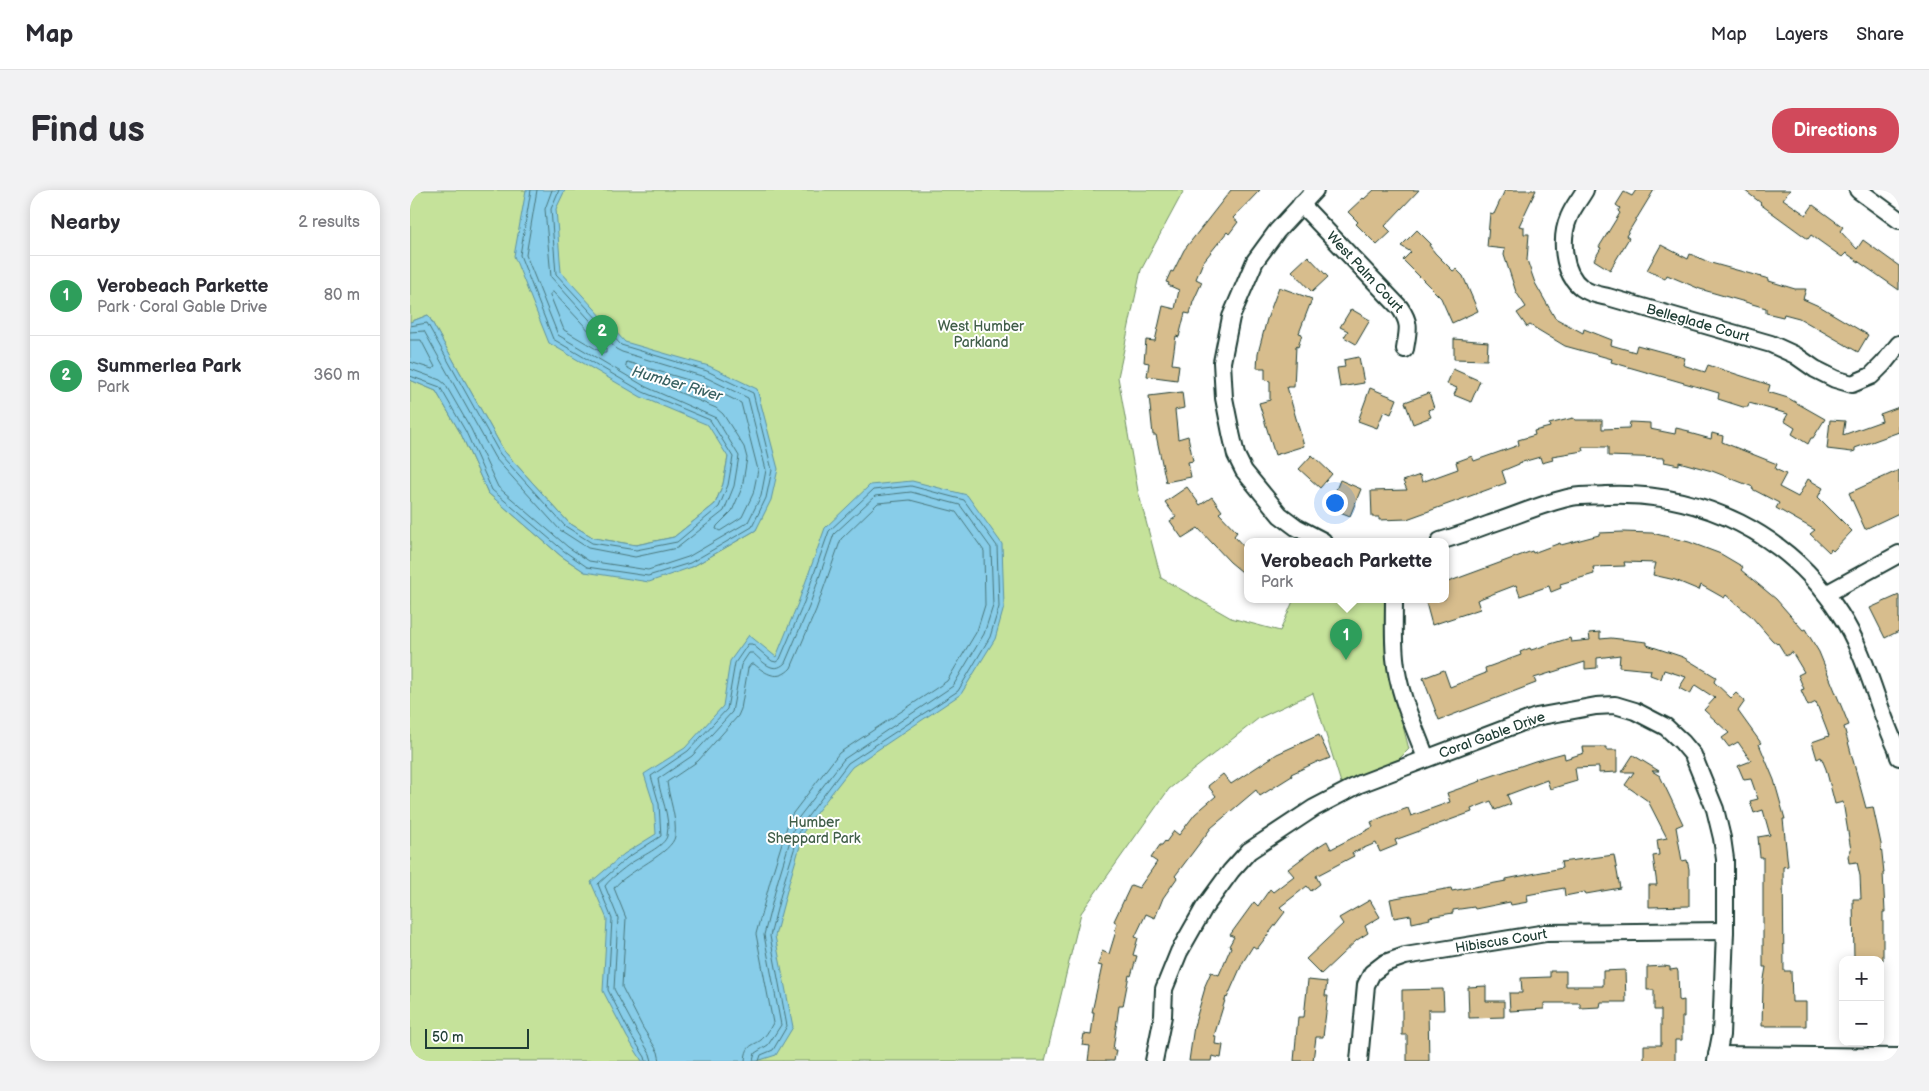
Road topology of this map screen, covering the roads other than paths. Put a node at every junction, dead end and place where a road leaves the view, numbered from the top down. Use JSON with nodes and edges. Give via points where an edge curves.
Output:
{"nodes":[{"id":1,"x":1315,"y":190,"type":"edge"},
{"id":2,"x":1585,"y":190,"type":"edge"},
{"id":3,"x":1858,"y":190,"type":"edge"},
{"id":4,"x":1300,"y":204,"type":"junction"},
{"id":5,"x":1899,"y":220,"type":"edge"},
{"id":6,"x":1899,"y":344,"type":"edge"},
{"id":7,"x":1405,"y":349,"type":"dead end"},
{"id":8,"x":1317,"y":538,"type":"edge"},
{"id":9,"x":1449,"y":538,"type":"edge"},
{"id":10,"x":1899,"y":554,"type":"edge"},
{"id":11,"x":1826,"y":594,"type":"junction"},
{"id":12,"x":1394,"y":603,"type":"edge"},
{"id":13,"x":1898,"y":752,"type":"edge"},
{"id":14,"x":1426,"y":758,"type":"junction"},
{"id":15,"x":1725,"y":931,"type":"junction"},
{"id":16,"x":1899,"y":1057,"type":"edge"},
{"id":17,"x":1717,"y":1058,"type":"edge"},
{"id":18,"x":1154,"y":1061,"type":"edge"},
{"id":19,"x":1359,"y":1061,"type":"edge"}],
"edges":[{"from":1,"to":4,"type":"street"},
{"from":2,"to":6,"type":"street","name":"Belleglade Court","via":[[1569,216],[1564,247],[1573,278],[1593,294],[1771,344],[1835,379],[1852,384],[1871,376]]},
{"from":3,"to":5,"type":"street"},
{"from":4,"to":7,"type":"street","name":"West Palm Court","via":[[1400,308],[1408,320]]},
{"from":4,"to":8,"type":"street","via":[[1255,262],[1227,331],[1222,362],[1230,434],[1244,471],[1280,515]]},
{"from":9,"to":11,"type":"street","via":[[1535,506],[1574,496],[1652,496],[1720,514],[1763,536],[1795,558]]},
{"from":10,"to":11,"type":"street"},
{"from":11,"to":13,"type":"street","via":[[1857,643]]},
{"from":12,"to":14,"type":"street","name":"Coral Gable Drive","via":[[1394,658],[1411,722]]},
{"from":14,"to":15,"type":"street","name":"Coral Gable Drive","via":[[1536,717],[1596,706],[1635,711],[1666,727],[1692,755],[1715,809],[1725,859]]},
{"from":14,"to":18,"type":"street","via":[[1360,784],[1314,808],[1249,851],[1231,871],[1204,908],[1179,952],[1164,989],[1163,1016]]},
{"from":15,"to":17,"type":"street","name":"Coral Gable Drive","via":[[1721,1035]]},
{"from":15,"to":19,"type":"street","name":"Hibiscus Court","via":[[1546,933],[1405,956],[1385,963],[1372,974],[1366,985]]},
{"from":16,"to":17,"type":"street"}]}
